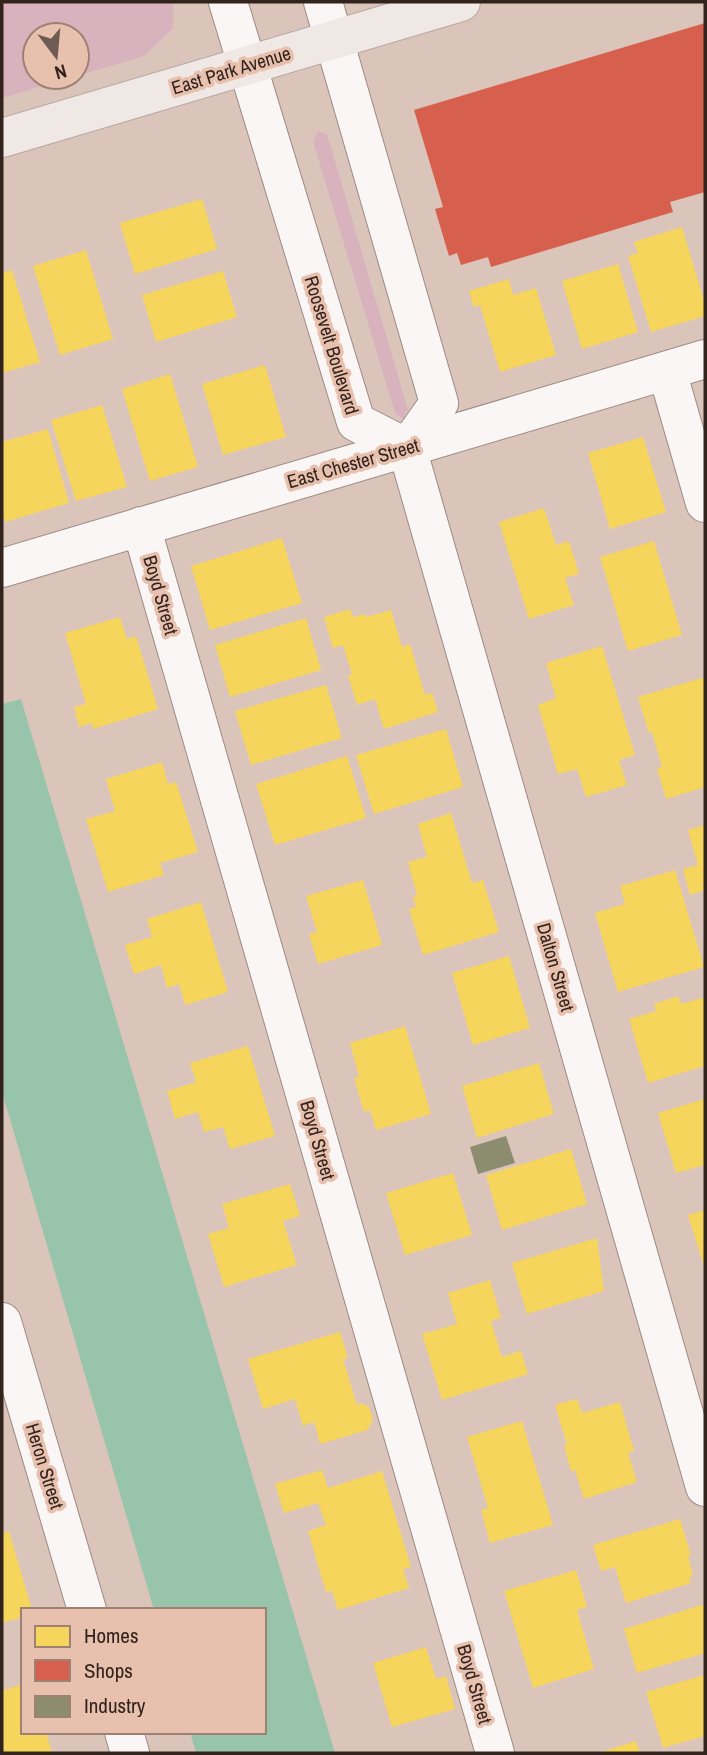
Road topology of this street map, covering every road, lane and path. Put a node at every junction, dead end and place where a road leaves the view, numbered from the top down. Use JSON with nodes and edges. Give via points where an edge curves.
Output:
{"nodes":[{"id":1,"x":228,"y":2,"type":"edge"},
{"id":2,"x":323,"y":2,"type":"edge"},
{"id":3,"x":461,"y":2,"type":"edge"},
{"id":4,"x":334,"y":39,"type":"junction"},
{"id":5,"x":247,"y":66,"type":"junction"},
{"id":6,"x":2,"y":138,"type":"edge"},
{"id":7,"x":705,"y":359,"type":"edge"},
{"id":8,"x":667,"y":371,"type":"junction"},
{"id":9,"x":407,"y":448,"type":"junction"},
{"id":10,"x":705,"y":503,"type":"edge"},
{"id":11,"x":141,"y":526,"type":"junction"},
{"id":12,"x":2,"y":568,"type":"edge"},
{"id":13,"x":2,"y":1322,"type":"edge"},
{"id":14,"x":705,"y":1487,"type":"edge"},
{"id":15,"x":87,"y":1608,"type":"edge"},
{"id":16,"x":125,"y":1734,"type":"edge"},
{"id":17,"x":130,"y":1753,"type":"edge"},
{"id":18,"x":495,"y":1753,"type":"edge"}],
"edges":[{"from":1,"to":5,"type":"street","name":"Roosevelt Boulevard"},
{"from":2,"to":4,"type":"street"},
{"from":3,"to":4,"type":"highway","name":"East Park Avenue"},
{"from":4,"to":5,"type":"highway","name":"East Park Avenue"},
{"from":4,"to":9,"type":"street","via":[[439,403]]},
{"from":5,"to":6,"type":"highway","name":"East Park Avenue"},
{"from":5,"to":9,"type":"street","name":"Roosevelt Boulevard","via":[[356,422]]},
{"from":7,"to":8,"type":"street","name":"East Chester Street"},
{"from":8,"to":9,"type":"street","name":"East Chester Street"},
{"from":8,"to":10,"type":"street"},
{"from":9,"to":11,"type":"street","name":"East Chester Street"},
{"from":9,"to":14,"type":"street","name":"Dalton Street"},
{"from":11,"to":12,"type":"street","name":"East Chester Street"},
{"from":11,"to":18,"type":"street","name":"Boyd Street"},
{"from":13,"to":15,"type":"street","name":"Heron Street"},
{"from":16,"to":17,"type":"street"}]}
